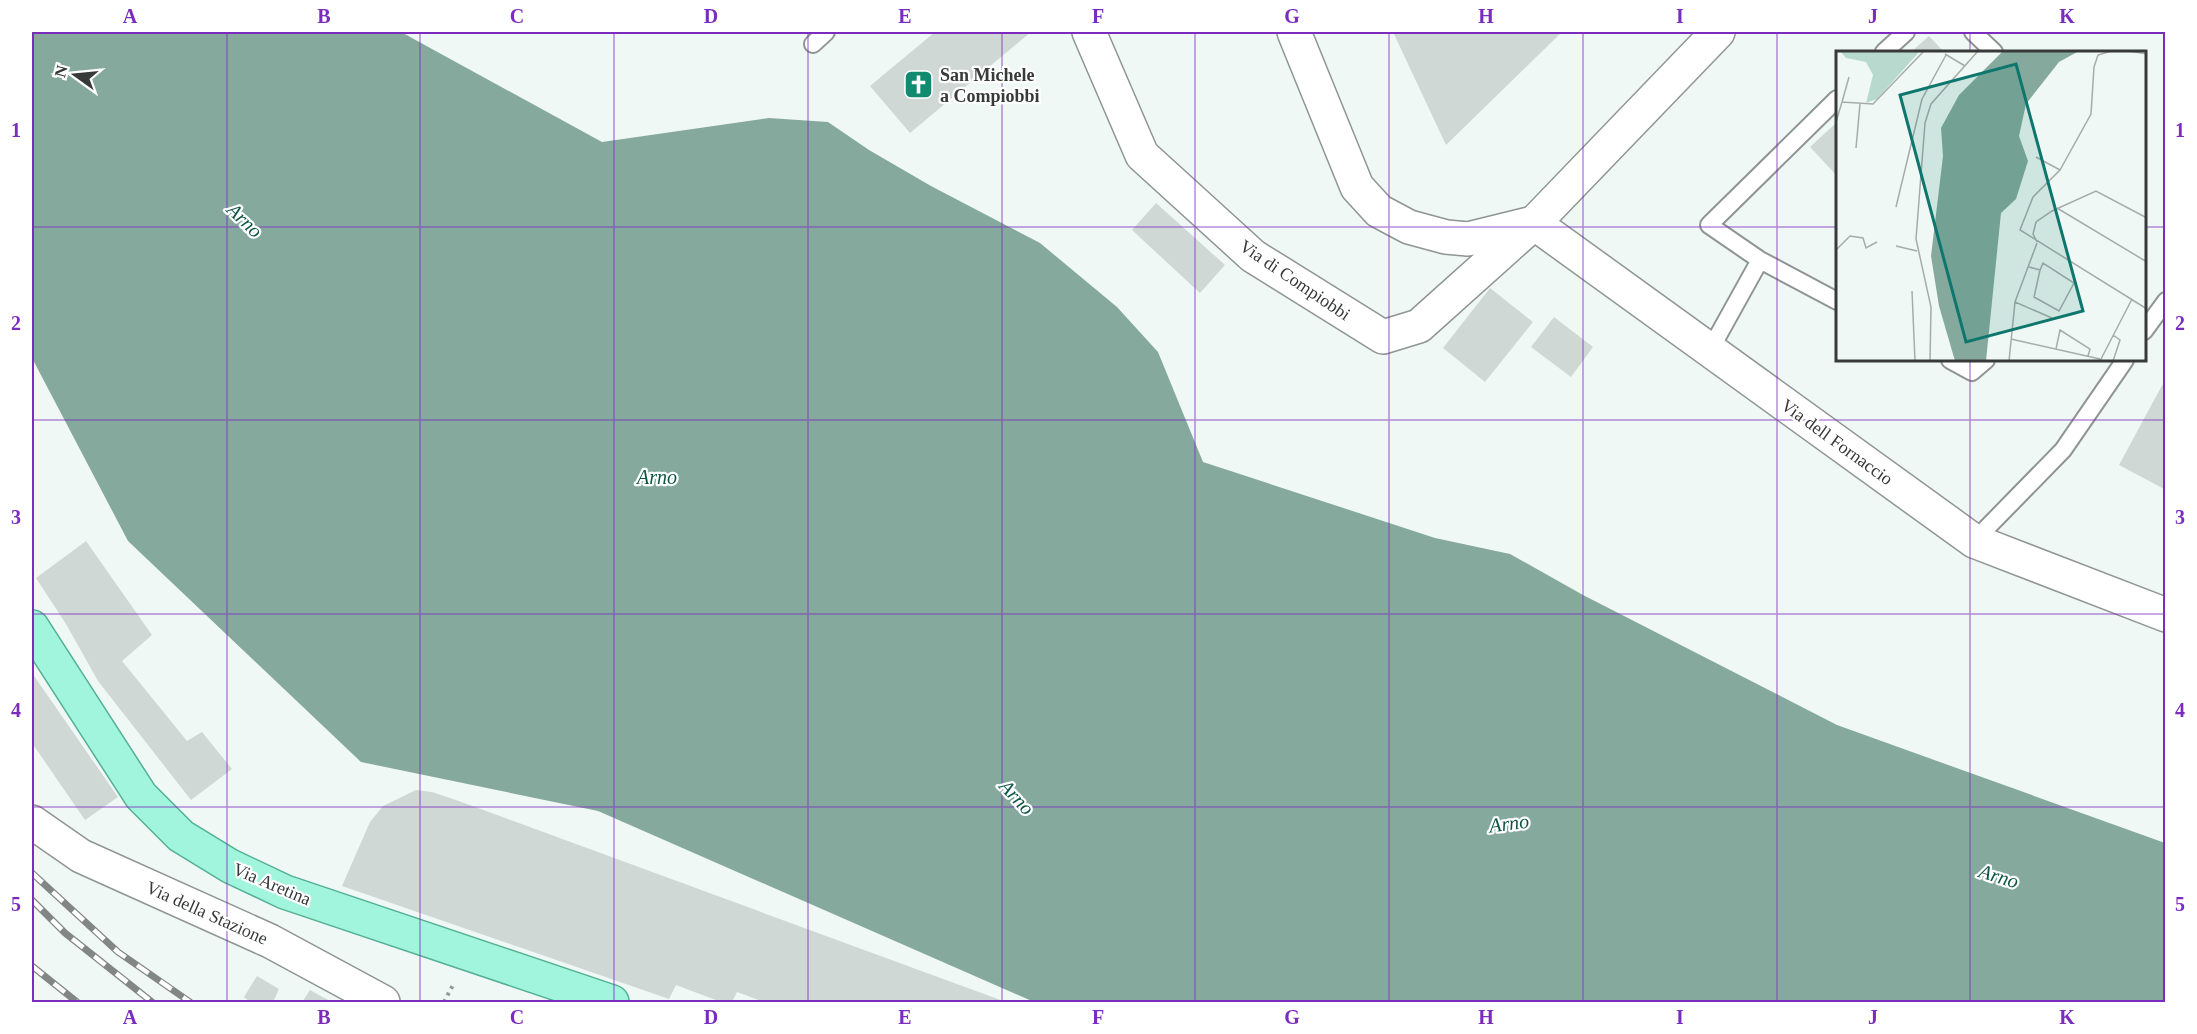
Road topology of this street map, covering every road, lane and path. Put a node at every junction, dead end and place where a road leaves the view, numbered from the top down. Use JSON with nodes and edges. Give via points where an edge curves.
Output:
{"nodes":[{"id":1,"x":826,"y":32,"type":"edge"},
{"id":2,"x":1089,"y":32,"type":"edge"},
{"id":3,"x":1294,"y":32,"type":"edge"},
{"id":4,"x":1718,"y":32,"type":"edge"},
{"id":5,"x":1906,"y":32,"type":"edge"},
{"id":6,"x":1973,"y":32,"type":"edge"},
{"id":7,"x":813,"y":44,"type":"dead end"},
{"id":8,"x":1885,"y":51,"type":"edge"},
{"id":9,"x":1993,"y":51,"type":"edge"},
{"id":10,"x":1836,"y":100,"type":"edge"},
{"id":11,"x":1534,"y":223,"type":"junction"},
{"id":12,"x":1760,"y":260,"type":"junction"},
{"id":13,"x":1836,"y":300,"type":"edge"},
{"id":14,"x":2166,"y":301,"type":"edge"},
{"id":15,"x":2146,"y":330,"type":"edge"},
{"id":16,"x":1710,"y":350,"type":"junction"},
{"id":17,"x":1954,"y":362,"type":"edge"},
{"id":18,"x":1984,"y":362,"type":"edge"},
{"id":19,"x":2124,"y":362,"type":"edge"},
{"id":20,"x":1974,"y":541,"type":"junction"},
{"id":21,"x":2166,"y":615,"type":"edge"},
{"id":22,"x":32,"y":627,"type":"edge"},
{"id":23,"x":32,"y":822,"type":"edge"},
{"id":24,"x":454,"y":981,"type":"dead end"},
{"id":25,"x":383,"y":1002,"type":"edge"},
{"id":26,"x":444,"y":1002,"type":"edge"},
{"id":27,"x":612,"y":1002,"type":"edge"}],
"edges":[{"from":1,"to":7,"type":"lane"},
{"from":2,"to":11,"type":"street","name":"Via di Compiobbi","via":[[1142,155],[1253,256],[1383,338],[1419,326]]},
{"from":3,"to":11,"type":"street","via":[[1357,187],[1379,211],[1409,227],[1468,239]]},
{"from":4,"to":11,"type":"street","name":"Via di Compiobbi"},
{"from":5,"to":8,"type":"lane"},
{"from":6,"to":9,"type":"lane"},
{"from":10,"to":12,"type":"lane","via":[[1709,225]]},
{"from":11,"to":16,"type":"street","name":"Via dell Fornaccio"},
{"from":12,"to":13,"type":"lane"},
{"from":12,"to":16,"type":"lane"},
{"from":14,"to":15,"type":"lane"},
{"from":16,"to":20,"type":"street","name":"Via dell Fornaccio"},
{"from":17,"to":18,"type":"lane","via":[[1972,372]]},
{"from":19,"to":20,"type":"lane","via":[[2063,450]]},
{"from":20,"to":21,"type":"street","name":"Via dell Fornaccio"},
{"from":22,"to":27,"type":"main road","name":"Via Aretina","via":[[141,796],[182,836],[230,866],[285,892]]},
{"from":23,"to":25,"type":"street","name":"Via della Stazione","via":[[81,856],[270,941]]},
{"from":24,"to":26,"type":"path"}]}
